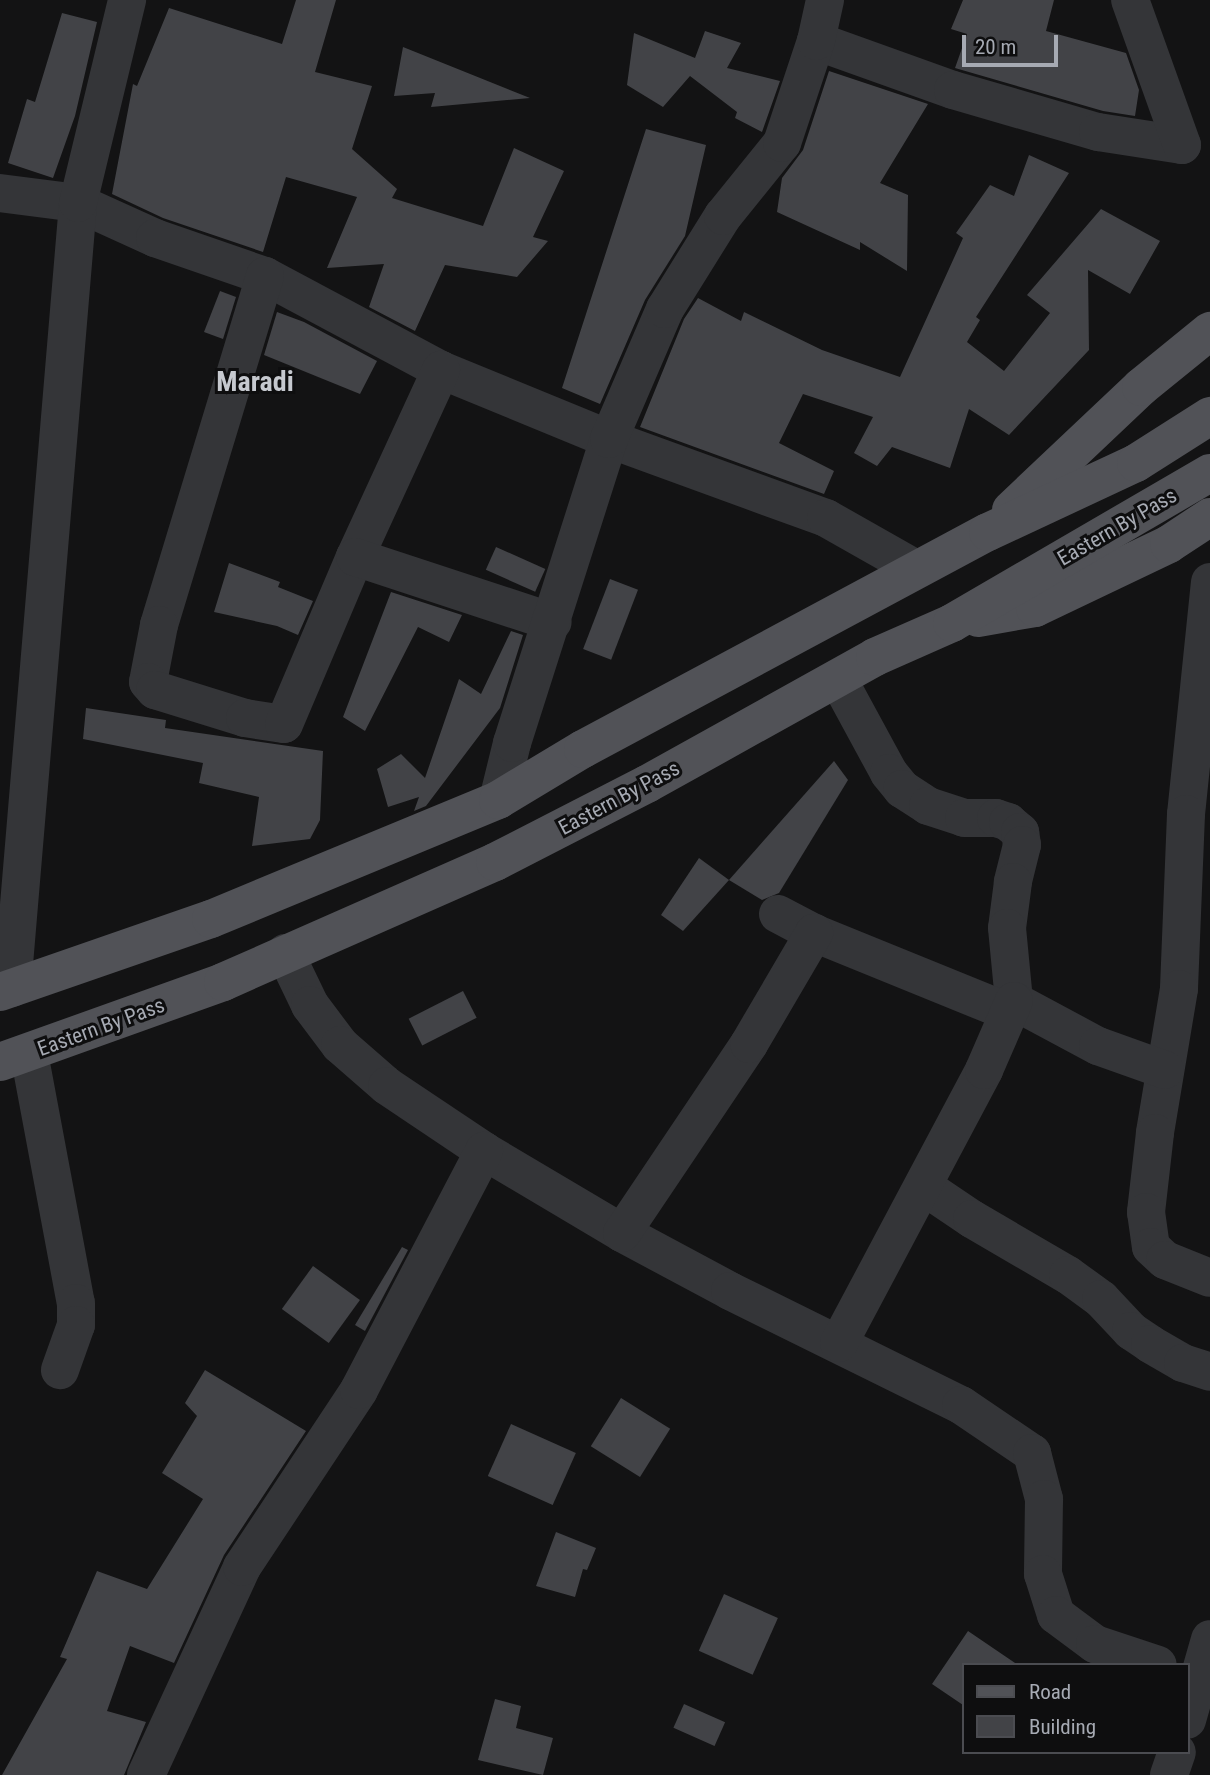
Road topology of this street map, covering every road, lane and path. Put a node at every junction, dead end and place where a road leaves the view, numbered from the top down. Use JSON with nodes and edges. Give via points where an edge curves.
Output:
{"nodes":[{"id":1,"x":127,"y":0,"type":"edge"},
{"id":2,"x":825,"y":0,"type":"edge"},
{"id":3,"x":1130,"y":0,"type":"edge"},
{"id":4,"x":816,"y":41,"type":"junction"},
{"id":5,"x":0,"y":193,"type":"edge"},
{"id":6,"x":78,"y":203,"type":"junction"},
{"id":7,"x":265,"y":276,"type":"junction"},
{"id":8,"x":1210,"y":331,"type":"edge"},
{"id":9,"x":441,"y":370,"type":"junction"},
{"id":10,"x":1210,"y":415,"type":"edge"},
{"id":11,"x":609,"y":439,"type":"junction"},
{"id":12,"x":1210,"y":472,"type":"edge"},
{"id":13,"x":1210,"y":517,"type":"edge"},
{"id":14,"x":988,"y":531,"type":"junction"},
{"id":15,"x":1169,"y":544,"type":"junction"},
{"id":16,"x":355,"y":557,"type":"junction"},
{"id":17,"x":916,"y":569,"type":"junction"},
{"id":18,"x":1210,"y":573,"type":"edge"},
{"id":19,"x":1210,"y":582,"type":"edge"},
{"id":20,"x":553,"y":622,"type":"junction"},
{"id":21,"x":952,"y":623,"type":"junction"},
{"id":22,"x":838,"y":679,"type":"junction"},
{"id":23,"x":498,"y":800,"type":"junction"},
{"id":24,"x":778,"y":914,"type":"dead end"},
{"id":25,"x":814,"y":933,"type":"junction"},
{"id":26,"x":285,"y":953,"type":"junction"},
{"id":27,"x":6,"y":990,"type":"edge"},
{"id":28,"x":1011,"y":1007,"type":"junction"},
{"id":29,"x":14,"y":1057,"type":"edge"},
{"id":30,"x":1165,"y":1070,"type":"junction"},
{"id":31,"x":484,"y":1151,"type":"junction"},
{"id":32,"x":923,"y":1186,"type":"junction"},
{"id":33,"x":622,"y":1233,"type":"junction"},
{"id":34,"x":1210,"y":1278,"type":"edge"},
{"id":35,"x":839,"y":1343,"type":"junction"},
{"id":36,"x":60,"y":1370,"type":"dead end"},
{"id":37,"x":1210,"y":1371,"type":"edge"},
{"id":38,"x":1210,"y":1639,"type":"edge"},
{"id":39,"x":1152,"y":1663,"type":"edge"},
{"id":40,"x":1199,"y":1678,"type":"edge"},
{"id":41,"x":1189,"y":1713,"type":"edge"},
{"id":42,"x":1176,"y":1754,"type":"edge"},
{"id":43,"x":146,"y":1775,"type":"edge"},
{"id":44,"x":1169,"y":1775,"type":"edge"}],
"edges":[{"from":1,"to":6,"type":"street"},
{"from":2,"to":4,"type":"street"},
{"from":3,"to":4,"type":"street","via":[[1182,145],[1085,128],[953,90]]},
{"from":4,"to":11,"type":"street","via":[[782,143],[723,216],[665,309]]},
{"from":5,"to":6,"type":"street"},
{"from":6,"to":7,"type":"street","via":[[155,237]]},
{"from":6,"to":27,"type":"street"},
{"from":7,"to":9,"type":"street"},
{"from":7,"to":16,"type":"street","via":[[159,625],[148,682],[170,697],[285,724]]},
{"from":8,"to":14,"type":"main road","via":[[1142,387]]},
{"from":9,"to":11,"type":"street"},
{"from":9,"to":16,"type":"street"},
{"from":10,"to":14,"type":"main road","via":[[1136,463]]},
{"from":11,"to":17,"type":"street","via":[[826,518]]},
{"from":11,"to":20,"type":"street"},
{"from":12,"to":21,"type":"main road","name":"Eastern By Pass"},
{"from":13,"to":15,"type":"main road"},
{"from":14,"to":17,"type":"main road"},
{"from":15,"to":18,"type":"street"},
{"from":15,"to":21,"type":"main road","via":[[1035,608]]},
{"from":16,"to":20,"type":"street"},
{"from":17,"to":23,"type":"main road","via":[[583,749]]},
{"from":19,"to":30,"type":"street","via":[[1186,814],[1179,989]]},
{"from":20,"to":23,"type":"street"},
{"from":21,"to":22,"type":"main road","name":"Eastern By Pass"},
{"from":22,"to":26,"type":"main road","name":"Eastern By Pass","via":[[495,862]]},
{"from":22,"to":28,"type":"street","via":[[902,789],[928,806],[964,818],[996,818],[1020,832],[1023,845],[1007,928]]},
{"from":23,"to":27,"type":"main road","via":[[211,919]]},
{"from":24,"to":25,"type":"street"},
{"from":25,"to":28,"type":"street"},
{"from":25,"to":33,"type":"street","via":[[749,1044]]},
{"from":26,"to":29,"type":"main road","name":"Eastern By Pass","via":[[223,982]]},
{"from":26,"to":31,"type":"street","via":[[310,1005],[341,1045],[387,1086]]},
{"from":28,"to":30,"type":"street"},
{"from":28,"to":32,"type":"street","via":[[984,1070]]},
{"from":29,"to":36,"type":"street","via":[[76,1303],[76,1325]]},
{"from":30,"to":34,"type":"street","via":[[1146,1227],[1151,1247],[1165,1260]]},
{"from":31,"to":33,"type":"street"},
{"from":31,"to":43,"type":"street","via":[[359,1390],[242,1567]]},
{"from":32,"to":35,"type":"street"},
{"from":32,"to":37,"type":"street","via":[[1068,1275],[1150,1344],[1183,1363]]},
{"from":33,"to":35,"type":"street"},
{"from":35,"to":39,"type":"street","via":[[961,1405],[1032,1452],[1044,1499],[1044,1574],[1056,1615],[1095,1644]]},
{"from":38,"to":40,"type":"street"},
{"from":40,"to":41,"type":"street"},
{"from":42,"to":44,"type":"street"}]}
